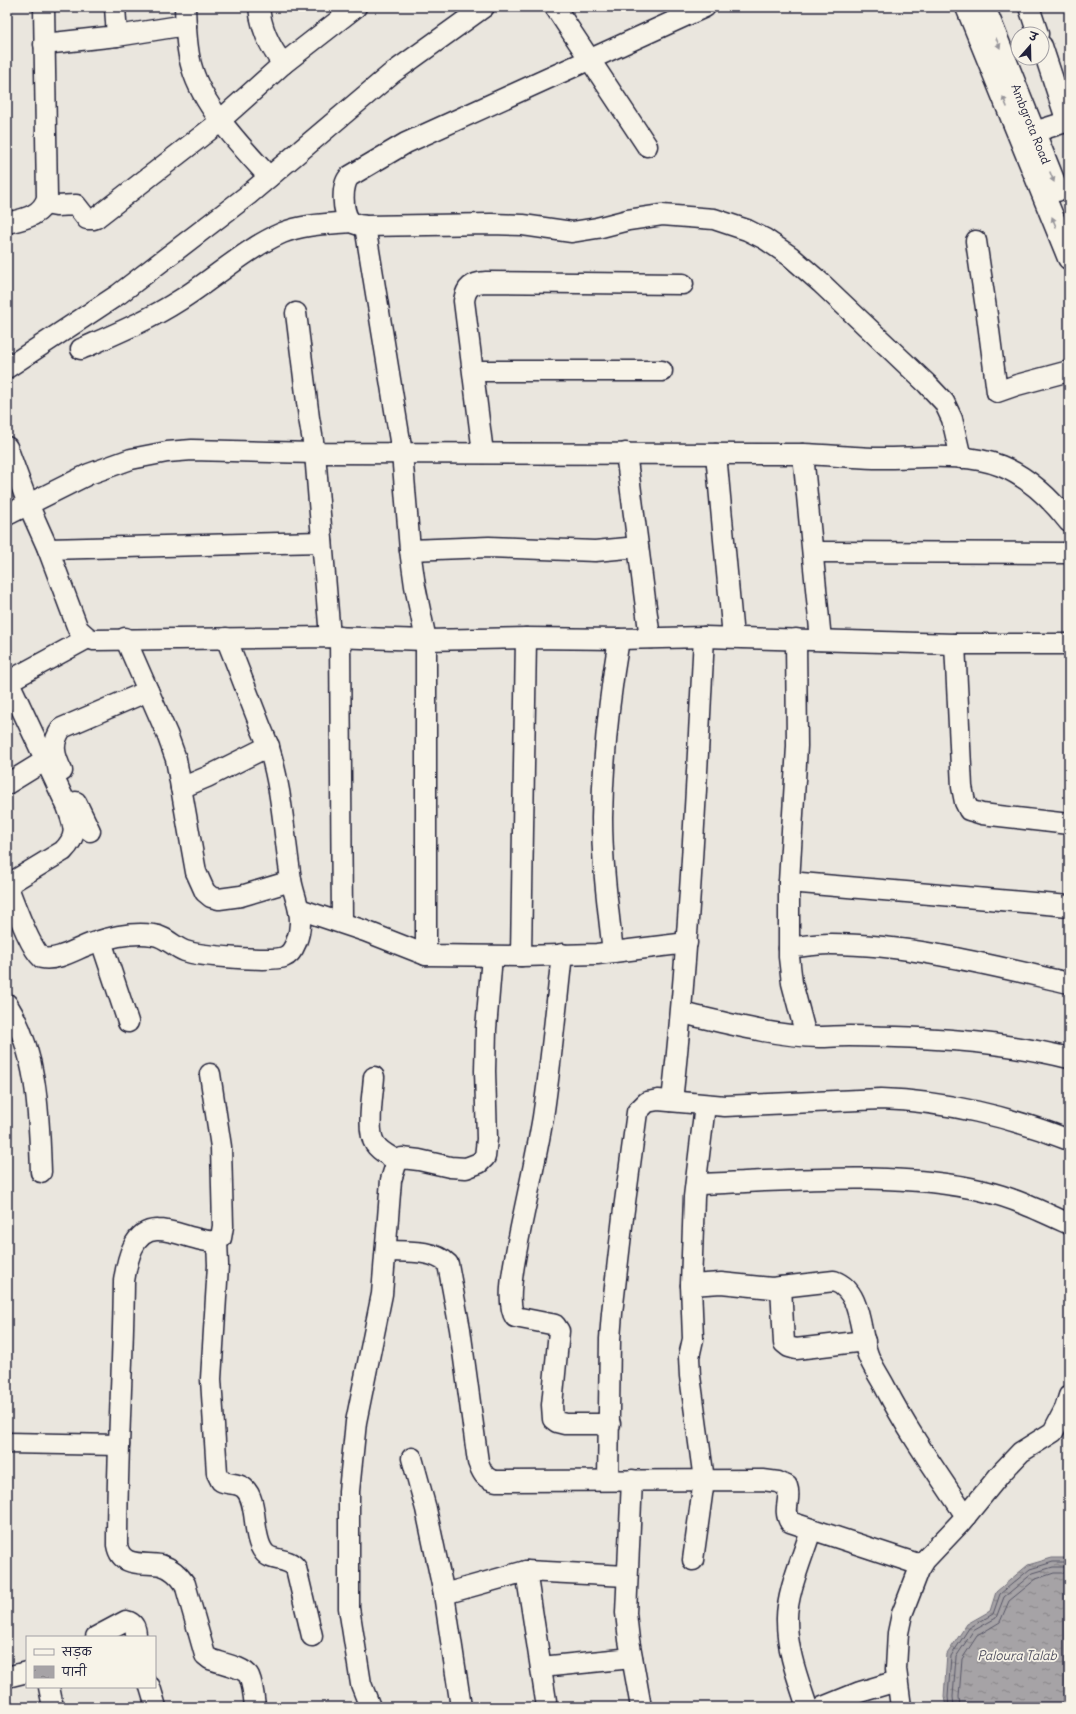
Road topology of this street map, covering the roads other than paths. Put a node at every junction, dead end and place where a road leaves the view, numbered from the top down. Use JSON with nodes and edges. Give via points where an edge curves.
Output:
{"nodes":[{"id":1,"x":44,"y":7,"type":"edge"},
{"id":2,"x":115,"y":7,"type":"edge"},
{"id":3,"x":259,"y":7,"type":"edge"},
{"id":4,"x":356,"y":7,"type":"edge"},
{"id":5,"x":484,"y":7,"type":"edge"},
{"id":6,"x":555,"y":7,"type":"edge"},
{"id":7,"x":705,"y":7,"type":"edge"},
{"id":8,"x":967,"y":7,"type":"edge"},
{"id":9,"x":984,"y":7,"type":"edge"},
{"id":10,"x":1029,"y":7,"type":"edge"},
{"id":11,"x":186,"y":16,"type":"edge"},
{"id":12,"x":1035,"y":26,"type":"edge"},
{"id":13,"x":117,"y":36,"type":"junction"},
{"id":14,"x":44,"y":44,"type":"junction"},
{"id":15,"x":591,"y":59,"type":"junction"},
{"id":16,"x":283,"y":64,"type":"junction"},
{"id":17,"x":1049,"y":66,"type":"edge"},
{"id":18,"x":221,"y":121,"type":"junction"},
{"id":19,"x":1068,"y":121,"type":"edge"},
{"id":20,"x":1034,"y":132,"type":"junction"},
{"id":21,"x":647,"y":146,"type":"dead end"},
{"id":22,"x":269,"y":177,"type":"junction"},
{"id":23,"x":45,"y":204,"type":"junction"},
{"id":24,"x":1069,"y":218,"type":"edge"},
{"id":25,"x":7,"y":223,"type":"edge"},
{"id":26,"x":358,"y":224,"type":"junction"},
{"id":27,"x":976,"y":240,"type":"dead end"},
{"id":28,"x":1069,"y":258,"type":"edge"},
{"id":29,"x":683,"y":284,"type":"dead end"},
{"id":30,"x":296,"y":313,"type":"dead end"},
{"id":31,"x":81,"y":349,"type":"dead end"},
{"id":32,"x":7,"y":368,"type":"edge"},
{"id":33,"x":662,"y":370,"type":"dead end"},
{"id":34,"x":474,"y":371,"type":"junction"},
{"id":35,"x":1069,"y":371,"type":"edge"},
{"id":36,"x":7,"y":447,"type":"edge"},
{"id":37,"x":314,"y":453,"type":"junction"},
{"id":38,"x":402,"y":453,"type":"junction"},
{"id":39,"x":483,"y":453,"type":"junction"},
{"id":40,"x":626,"y":453,"type":"junction"},
{"id":41,"x":716,"y":454,"type":"junction"},
{"id":42,"x":803,"y":454,"type":"junction"},
{"id":43,"x":961,"y":458,"type":"junction"},
{"id":44,"x":28,"y":504,"type":"junction"},
{"id":45,"x":7,"y":515,"type":"edge"},
{"id":46,"x":1069,"y":522,"type":"edge"},
{"id":47,"x":322,"y":542,"type":"junction"},
{"id":48,"x":638,"y":547,"type":"junction"},
{"id":49,"x":48,"y":549,"type":"junction"},
{"id":50,"x":410,"y":550,"type":"junction"},
{"id":51,"x":813,"y":552,"type":"junction"},
{"id":52,"x":1069,"y":553,"type":"edge"},
{"id":53,"x":335,"y":637,"type":"junction"},
{"id":54,"x":704,"y":637,"type":"junction"},
{"id":55,"x":733,"y":637,"type":"junction"},
{"id":56,"x":88,"y":638,"type":"junction"},
{"id":57,"x":125,"y":638,"type":"junction"},
{"id":58,"x":226,"y":638,"type":"junction"},
{"id":59,"x":526,"y":638,"type":"junction"},
{"id":60,"x":650,"y":638,"type":"junction"},
{"id":61,"x":619,"y":639,"type":"junction"},
{"id":62,"x":796,"y":639,"type":"junction"},
{"id":63,"x":426,"y":640,"type":"junction"},
{"id":64,"x":821,"y":640,"type":"junction"},
{"id":65,"x":955,"y":644,"type":"junction"},
{"id":66,"x":1069,"y":644,"type":"edge"},
{"id":67,"x":7,"y":681,"type":"edge"},
{"id":68,"x":148,"y":691,"type":"junction"},
{"id":69,"x":269,"y":746,"type":"junction"},
{"id":70,"x":46,"y":760,"type":"junction"},
{"id":71,"x":7,"y":784,"type":"edge"},
{"id":72,"x":181,"y":788,"type":"junction"},
{"id":73,"x":1069,"y":824,"type":"edge"},
{"id":74,"x":90,"y":831,"type":"dead end"},
{"id":75,"x":291,"y":881,"type":"junction"},
{"id":76,"x":789,"y":882,"type":"junction"},
{"id":77,"x":7,"y":885,"type":"edge"},
{"id":78,"x":1069,"y":906,"type":"edge"},
{"id":79,"x":299,"y":909,"type":"junction"},
{"id":80,"x":342,"y":922,"type":"junction"},
{"id":81,"x":101,"y":941,"type":"junction"},
{"id":82,"x":687,"y":943,"type":"junction"},
{"id":83,"x":789,"y":948,"type":"junction"},
{"id":84,"x":613,"y":952,"type":"junction"},
{"id":85,"x":562,"y":954,"type":"junction"},
{"id":86,"x":426,"y":955,"type":"junction"},
{"id":87,"x":492,"y":956,"type":"junction"},
{"id":88,"x":521,"y":956,"type":"junction"},
{"id":89,"x":1069,"y":983,"type":"edge"},
{"id":90,"x":7,"y":1004,"type":"edge"},
{"id":91,"x":682,"y":1013,"type":"junction"},
{"id":92,"x":128,"y":1022,"type":"dead end"},
{"id":93,"x":806,"y":1036,"type":"junction"},
{"id":94,"x":1069,"y":1058,"type":"edge"},
{"id":95,"x":210,"y":1074,"type":"dead end"},
{"id":96,"x":374,"y":1077,"type":"dead end"},
{"id":97,"x":672,"y":1101,"type":"junction"},
{"id":98,"x":705,"y":1105,"type":"junction"},
{"id":99,"x":1069,"y":1140,"type":"edge"},
{"id":100,"x":397,"y":1161,"type":"junction"},
{"id":101,"x":41,"y":1172,"type":"dead end"},
{"id":102,"x":696,"y":1184,"type":"junction"},
{"id":103,"x":1069,"y":1224,"type":"edge"},
{"id":104,"x":217,"y":1241,"type":"junction"},
{"id":105,"x":386,"y":1251,"type":"junction"},
{"id":106,"x":691,"y":1285,"type":"junction"},
{"id":107,"x":781,"y":1287,"type":"junction"},
{"id":108,"x":865,"y":1341,"type":"junction"},
{"id":109,"x":1069,"y":1396,"type":"edge"},
{"id":110,"x":610,"y":1424,"type":"junction"},
{"id":111,"x":1064,"y":1425,"type":"edge"},
{"id":112,"x":7,"y":1443,"type":"edge"},
{"id":113,"x":119,"y":1445,"type":"junction"},
{"id":114,"x":412,"y":1458,"type":"dead end"},
{"id":115,"x":608,"y":1480,"type":"junction"},
{"id":116,"x":632,"y":1480,"type":"junction"},
{"id":117,"x":704,"y":1480,"type":"junction"},
{"id":118,"x":966,"y":1516,"type":"junction"},
{"id":119,"x":811,"y":1530,"type":"junction"},
{"id":120,"x":694,"y":1560,"type":"dead end"},
{"id":121,"x":922,"y":1565,"type":"junction"},
{"id":122,"x":526,"y":1571,"type":"junction"},
{"id":123,"x":627,"y":1576,"type":"junction"},
{"id":124,"x":444,"y":1594,"type":"junction"},
{"id":125,"x":98,"y":1636,"type":"edge"},
{"id":126,"x":136,"y":1636,"type":"edge"},
{"id":127,"x":312,"y":1636,"type":"dead end"},
{"id":128,"x":632,"y":1658,"type":"junction"},
{"id":129,"x":541,"y":1667,"type":"junction"},
{"id":130,"x":26,"y":1672,"type":"edge"},
{"id":131,"x":7,"y":1677,"type":"edge"},
{"id":132,"x":897,"y":1681,"type":"junction"},
{"id":133,"x":49,"y":1688,"type":"edge"},
{"id":134,"x":150,"y":1688,"type":"edge"},
{"id":135,"x":546,"y":1702,"type":"dead end"},
{"id":136,"x":53,"y":1707,"type":"edge"},
{"id":137,"x":156,"y":1707,"type":"edge"},
{"id":138,"x":255,"y":1707,"type":"edge"},
{"id":139,"x":370,"y":1707,"type":"edge"},
{"id":140,"x":461,"y":1707,"type":"edge"},
{"id":141,"x":641,"y":1707,"type":"edge"},
{"id":142,"x":807,"y":1707,"type":"edge"},
{"id":143,"x":823,"y":1707,"type":"edge"},
{"id":144,"x":901,"y":1707,"type":"edge"}],
"edges":[{"from":1,"to":14,"type":"street"},
{"from":2,"to":13,"type":"street"},
{"from":3,"to":16,"type":"street","via":[[264,33]]},
{"from":4,"to":16,"type":"street"},
{"from":5,"to":22,"type":"street","via":[[391,74]]},
{"from":6,"to":15,"type":"street"},
{"from":7,"to":15,"type":"street"},
{"from":28,"to":8,"type":"main road","one_way":true},
{"from":9,"to":20,"type":"main road","name":"Ambgrota Road","one_way":true},
{"from":10,"to":12,"type":"street"},
{"from":11,"to":13,"type":"street"},
{"from":11,"to":18,"type":"street","via":[[191,66]]},
{"from":13,"to":14,"type":"street"},
{"from":14,"to":23,"type":"street","via":[[47,198]]},
{"from":15,"to":21,"type":"street"},
{"from":15,"to":26,"type":"street","via":[[406,144],[350,176],[346,179],[344,190],[345,209],[347,217]]},
{"from":16,"to":18,"type":"street"},
{"from":17,"to":19,"type":"street"},
{"from":18,"to":22,"type":"street"},
{"from":18,"to":23,"type":"street","via":[[93,220],[84,217],[76,205]]},
{"from":19,"to":20,"type":"street"},
{"from":20,"to":24,"type":"main road","name":"Ambgrota Road","one_way":true},
{"from":22,"to":32,"type":"street","via":[[119,294]]},
{"from":23,"to":25,"type":"street","via":[[34,214]]},
{"from":26,"to":31,"type":"street","via":[[321,224],[282,233],[244,254],[167,309]]},
{"from":26,"to":38,"type":"street"},
{"from":26,"to":43,"type":"street","via":[[523,225],[572,232],[662,215],[714,219],[747,230],[765,238],[790,256],[944,402],[952,419]]},
{"from":27,"to":35,"type":"street","via":[[997,392],[1017,384]]},
{"from":29,"to":34,"type":"street","via":[[476,283],[469,287],[464,301]]},
{"from":30,"to":37,"type":"street"},
{"from":33,"to":34,"type":"street"},
{"from":34,"to":39,"type":"street"},
{"from":36,"to":44,"type":"street"},
{"from":37,"to":38,"type":"street"},
{"from":37,"to":44,"type":"street","via":[[192,450],[167,452],[131,459],[90,474]]},
{"from":37,"to":47,"type":"street"},
{"from":38,"to":39,"type":"street"},
{"from":38,"to":50,"type":"street"},
{"from":39,"to":40,"type":"street"},
{"from":40,"to":41,"type":"street"},
{"from":40,"to":48,"type":"street"},
{"from":41,"to":42,"type":"street"},
{"from":41,"to":55,"type":"street"},
{"from":42,"to":43,"type":"street","via":[[874,458]]},
{"from":42,"to":51,"type":"street"},
{"from":43,"to":46,"type":"street","via":[[1001,466],[1019,476],[1053,502]]},
{"from":44,"to":45,"type":"street"},
{"from":44,"to":49,"type":"street"},
{"from":47,"to":49,"type":"street"},
{"from":47,"to":53,"type":"street"},
{"from":48,"to":50,"type":"street","via":[[595,551],[489,547]]},
{"from":48,"to":60,"type":"street"},
{"from":49,"to":56,"type":"street","via":[[78,629]]},
{"from":50,"to":63,"type":"street"},
{"from":51,"to":52,"type":"street"},
{"from":51,"to":64,"type":"street"},
{"from":53,"to":58,"type":"street"},
{"from":53,"to":63,"type":"street"},
{"from":53,"to":80,"type":"street"},
{"from":54,"to":55,"type":"street"},
{"from":54,"to":60,"type":"street"},
{"from":54,"to":82,"type":"street"},
{"from":55,"to":62,"type":"street"},
{"from":56,"to":57,"type":"street"},
{"from":56,"to":67,"type":"street"},
{"from":57,"to":58,"type":"street"},
{"from":57,"to":68,"type":"street"},
{"from":58,"to":69,"type":"street"},
{"from":59,"to":61,"type":"street"},
{"from":59,"to":63,"type":"street"},
{"from":59,"to":88,"type":"street"},
{"from":60,"to":61,"type":"street"},
{"from":61,"to":84,"type":"street","via":[[608,713],[602,819]]},
{"from":62,"to":64,"type":"street"},
{"from":62,"to":76,"type":"street","via":[[797,746]]},
{"from":63,"to":86,"type":"street"},
{"from":64,"to":65,"type":"street"},
{"from":65,"to":66,"type":"street"},
{"from":65,"to":73,"type":"street","via":[[962,787],[969,810],[982,814]]},
{"from":67,"to":70,"type":"street"},
{"from":68,"to":72,"type":"street","via":[[176,759]]},
{"from":68,"to":74,"type":"street","via":[[69,724],[57,734],[54,742],[60,767]]},
{"from":69,"to":72,"type":"street"},
{"from":69,"to":75,"type":"street","via":[[278,784]]},
{"from":70,"to":71,"type":"street"},
{"from":70,"to":77,"type":"street","via":[[74,826],[73,839],[63,851]]},
{"from":72,"to":75,"type":"street","via":[[196,872],[205,892],[218,900]]},
{"from":75,"to":79,"type":"street"},
{"from":76,"to":78,"type":"street"},
{"from":76,"to":83,"type":"street"},
{"from":77,"to":81,"type":"street","via":[[27,933],[42,958],[55,958]]},
{"from":79,"to":80,"type":"street"},
{"from":79,"to":81,"type":"street","via":[[298,933],[292,950],[284,957],[271,959],[198,954],[184,951],[153,934],[124,935]]},
{"from":80,"to":86,"type":"street"},
{"from":81,"to":92,"type":"street"},
{"from":82,"to":84,"type":"street"},
{"from":82,"to":91,"type":"street"},
{"from":83,"to":89,"type":"street","via":[[830,944],[896,949],[942,956]]},
{"from":83,"to":93,"type":"street","via":[[792,983]]},
{"from":84,"to":85,"type":"street"},
{"from":85,"to":88,"type":"street"},
{"from":85,"to":110,"type":"street","via":[[549,1073],[533,1173],[514,1264],[512,1309],[515,1317],[555,1325],[559,1331],[553,1418],[565,1424]]},
{"from":86,"to":87,"type":"street"},
{"from":87,"to":88,"type":"street"},
{"from":87,"to":100,"type":"street","via":[[486,1029],[485,1157],[479,1163],[466,1168],[406,1157]]},
{"from":90,"to":101,"type":"street","via":[[26,1043],[31,1063]]},
{"from":91,"to":93,"type":"street","via":[[761,1030]]},
{"from":91,"to":97,"type":"street"},
{"from":93,"to":94,"type":"street","via":[[924,1038],[994,1043]]},
{"from":95,"to":104,"type":"street","via":[[222,1155],[223,1226],[221,1238]]},
{"from":96,"to":100,"type":"street","via":[[371,1135],[383,1152]]},
{"from":97,"to":98,"type":"street"},
{"from":97,"to":110,"type":"street","via":[[646,1102],[637,1112],[612,1313]]},
{"from":98,"to":99,"type":"street","via":[[902,1100],[985,1114],[1025,1124]]},
{"from":98,"to":102,"type":"street"},
{"from":100,"to":105,"type":"street","via":[[392,1180]]},
{"from":102,"to":103,"type":"street","via":[[824,1180],[898,1180],[947,1184],[1007,1197]]},
{"from":102,"to":106,"type":"street"},
{"from":104,"to":113,"type":"street","via":[[148,1230],[132,1247],[124,1281]]},
{"from":104,"to":127,"type":"street","via":[[218,1265],[211,1379],[217,1473],[221,1481],[240,1486],[248,1493],[258,1540],[264,1552],[268,1556],[288,1561],[296,1568]]},
{"from":105,"to":115,"type":"street","via":[[425,1254],[443,1259],[448,1264],[460,1329],[478,1462],[485,1476],[496,1481]]},
{"from":105,"to":139,"type":"street","via":[[382,1294],[356,1422],[349,1491],[349,1608],[361,1684]]},
{"from":106,"to":107,"type":"street"},
{"from":106,"to":117,"type":"street","via":[[693,1330],[689,1357],[690,1376]]},
{"from":107,"to":108,"type":"street","via":[[834,1281],[842,1284],[855,1302]]},
{"from":107,"to":108,"type":"street","via":[[784,1343],[789,1347],[796,1349]]},
{"from":108,"to":118,"type":"street","via":[[868,1355],[911,1435]]},
{"from":109,"to":111,"type":"street"},
{"from":110,"to":115,"type":"street"},
{"from":111,"to":118,"type":"street","via":[[1016,1457]]},
{"from":112,"to":113,"type":"street"},
{"from":113,"to":138,"type":"street","via":[[118,1552],[122,1558],[130,1562],[162,1566],[180,1576],[185,1584],[205,1655],[247,1673]]},
{"from":114,"to":124,"type":"street"},
{"from":115,"to":116,"type":"street"},
{"from":116,"to":117,"type":"street"},
{"from":116,"to":123,"type":"street"},
{"from":117,"to":119,"type":"street","via":[[763,1480],[783,1484],[789,1491],[787,1516],[790,1522]]},
{"from":117,"to":120,"type":"street"},
{"from":118,"to":121,"type":"street"},
{"from":119,"to":121,"type":"street"},
{"from":119,"to":142,"type":"street","via":[[786,1620],[789,1648]]},
{"from":121,"to":132,"type":"street","via":[[909,1594],[900,1624]]},
{"from":122,"to":123,"type":"street"},
{"from":122,"to":124,"type":"street"},
{"from":122,"to":129,"type":"street"},
{"from":123,"to":128,"type":"street","via":[[626,1614]]},
{"from":124,"to":140,"type":"street"},
{"from":125,"to":126,"type":"street","via":[[126,1622],[134,1625]]},
{"from":128,"to":129,"type":"street"},
{"from":128,"to":141,"type":"street"},
{"from":129,"to":135,"type":"street"},
{"from":130,"to":131,"type":"street"},
{"from":132,"to":143,"type":"street"},
{"from":132,"to":144,"type":"street"},
{"from":133,"to":136,"type":"street"},
{"from":134,"to":137,"type":"street"}]}
